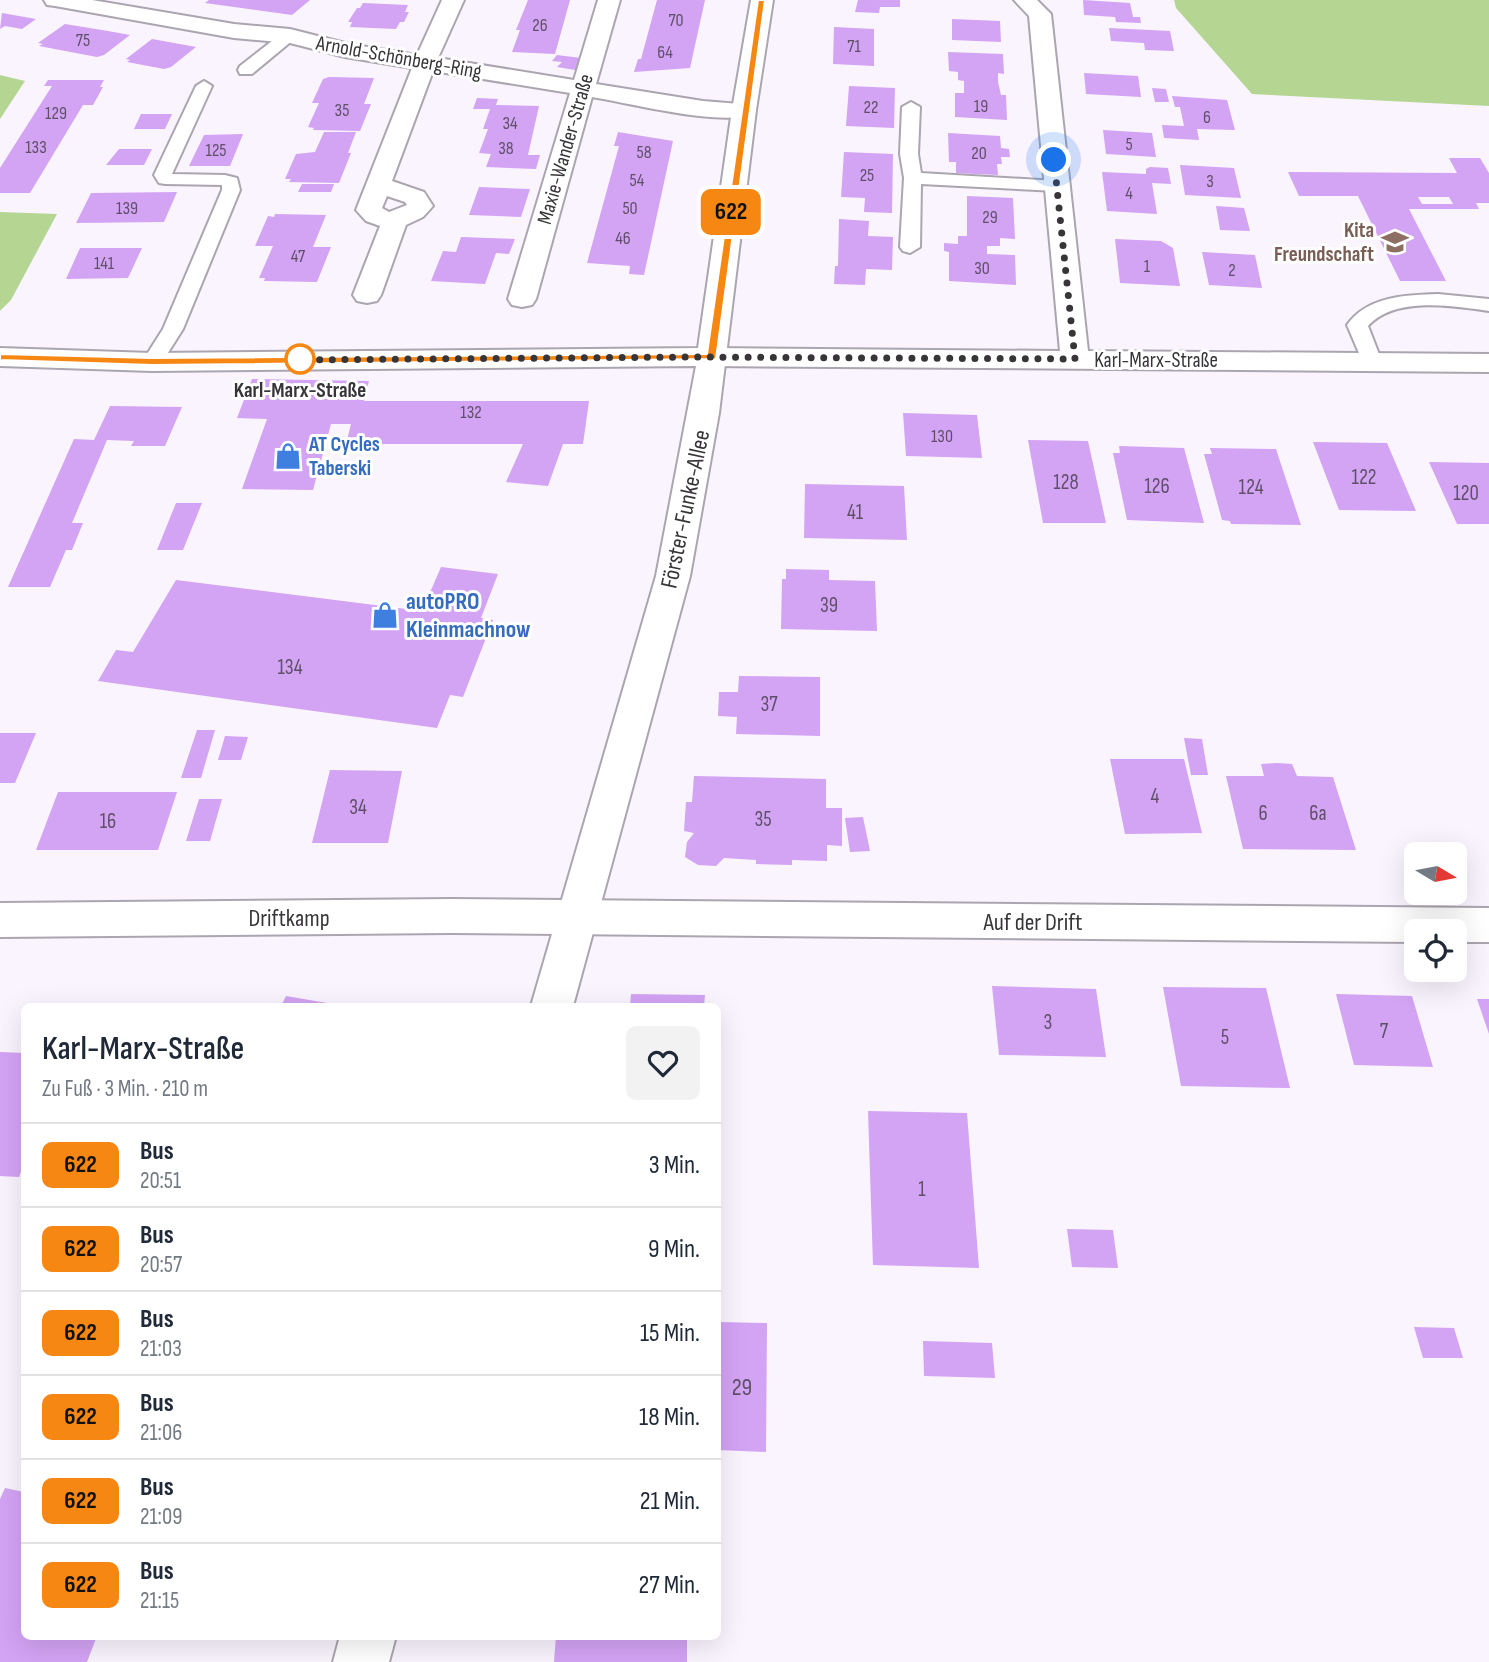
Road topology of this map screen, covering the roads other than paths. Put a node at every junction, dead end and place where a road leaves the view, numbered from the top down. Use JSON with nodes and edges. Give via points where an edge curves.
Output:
{"nodes":[{"id":1,"x":56,"y":0,"type":"edge"},
{"id":2,"x":453,"y":0,"type":"edge"},
{"id":3,"x":609,"y":0,"type":"edge"},
{"id":4,"x":762,"y":0,"type":"edge"},
{"id":5,"x":1025,"y":0,"type":"edge"},
{"id":6,"x":287,"y":37,"type":"junction"},
{"id":7,"x":424,"y":63,"type":"junction"},
{"id":8,"x":246,"y":70,"type":"dead end"},
{"id":9,"x":204,"y":86,"type":"dead end"},
{"id":10,"x":582,"y":89,"type":"junction"},
{"id":11,"x":911,"y":107,"type":"dead end"},
{"id":12,"x":744,"y":110,"type":"junction"},
{"id":13,"x":913,"y":178,"type":"junction"},
{"id":14,"x":1057,"y":186,"type":"junction"},
{"id":15,"x":910,"y":247,"type":"dead end"},
{"id":16,"x":367,"y":296,"type":"dead end"},
{"id":17,"x":522,"y":299,"type":"dead end"},
{"id":18,"x":1489,"y":306,"type":"edge"},
{"id":19,"x":0,"y":357,"type":"edge"},
{"id":20,"x":712,"y":357,"type":"junction"},
{"id":21,"x":1075,"y":359,"type":"junction"},
{"id":22,"x":152,"y":362,"type":"junction"},
{"id":23,"x":1373,"y":362,"type":"junction"},
{"id":24,"x":1489,"y":363,"type":"edge"},
{"id":25,"x":577,"y":918,"type":"junction"},
{"id":26,"x":0,"y":920,"type":"edge"},
{"id":27,"x":1489,"y":925,"type":"edge"},
{"id":28,"x":553,"y":1003,"type":"edge"},
{"id":29,"x":368,"y":1640,"type":"edge"},
{"id":30,"x":361,"y":1662,"type":"edge"}],
"edges":[{"from":1,"to":6,"type":"street","name":"Arnold-Schönberg-Ring"},
{"from":2,"to":7,"type":"street"},
{"from":3,"to":10,"type":"street","name":"Maxie-Wander-Straße"},
{"from":4,"to":12,"type":"street","name":"Förster-Funke-Allee"},
{"from":5,"to":14,"type":"street","via":[[1040,14]]},
{"from":6,"to":7,"type":"street","name":"Arnold-Schönberg-Ring"},
{"from":6,"to":8,"type":"lane"},
{"from":7,"to":10,"type":"street","name":"Arnold-Schönberg-Ring"},
{"from":7,"to":16,"type":"street","via":[[379,185],[415,197],[420,206],[411,216],[395,221]]},
{"from":9,"to":22,"type":"lane","via":[[163,175],[173,180],[225,180],[231,183],[231,190],[173,329]]},
{"from":10,"to":12,"type":"street","name":"Arnold-Schönberg-Ring"},
{"from":10,"to":17,"type":"street","name":"Maxie-Wander-Straße"},
{"from":11,"to":13,"type":"lane"},
{"from":12,"to":20,"type":"street","name":"Förster-Funke-Allee"},
{"from":13,"to":14,"type":"lane"},
{"from":13,"to":15,"type":"lane"},
{"from":14,"to":21,"type":"street"},
{"from":18,"to":23,"type":"lane","via":[[1473,302],[1392,303],[1364,314],[1357,325]]},
{"from":19,"to":22,"type":"street","name":"Karl-Marx-Straße"},
{"from":20,"to":21,"type":"street","name":"Karl-Marx-Straße"},
{"from":20,"to":22,"type":"street","name":"Karl-Marx-Straße"},
{"from":20,"to":25,"type":"street","name":"Förster-Funke-Allee","via":[[673,576]]},
{"from":21,"to":23,"type":"street","name":"Karl-Marx-Straße"},
{"from":23,"to":24,"type":"street","name":"Karl-Marx-Straße"},
{"from":25,"to":26,"type":"street","name":"Driftkamp"},
{"from":25,"to":27,"type":"street","name":"Auf der Drift"},
{"from":25,"to":28,"type":"street","name":"Förster-Funke-Allee"},
{"from":29,"to":30,"type":"street"}]}
